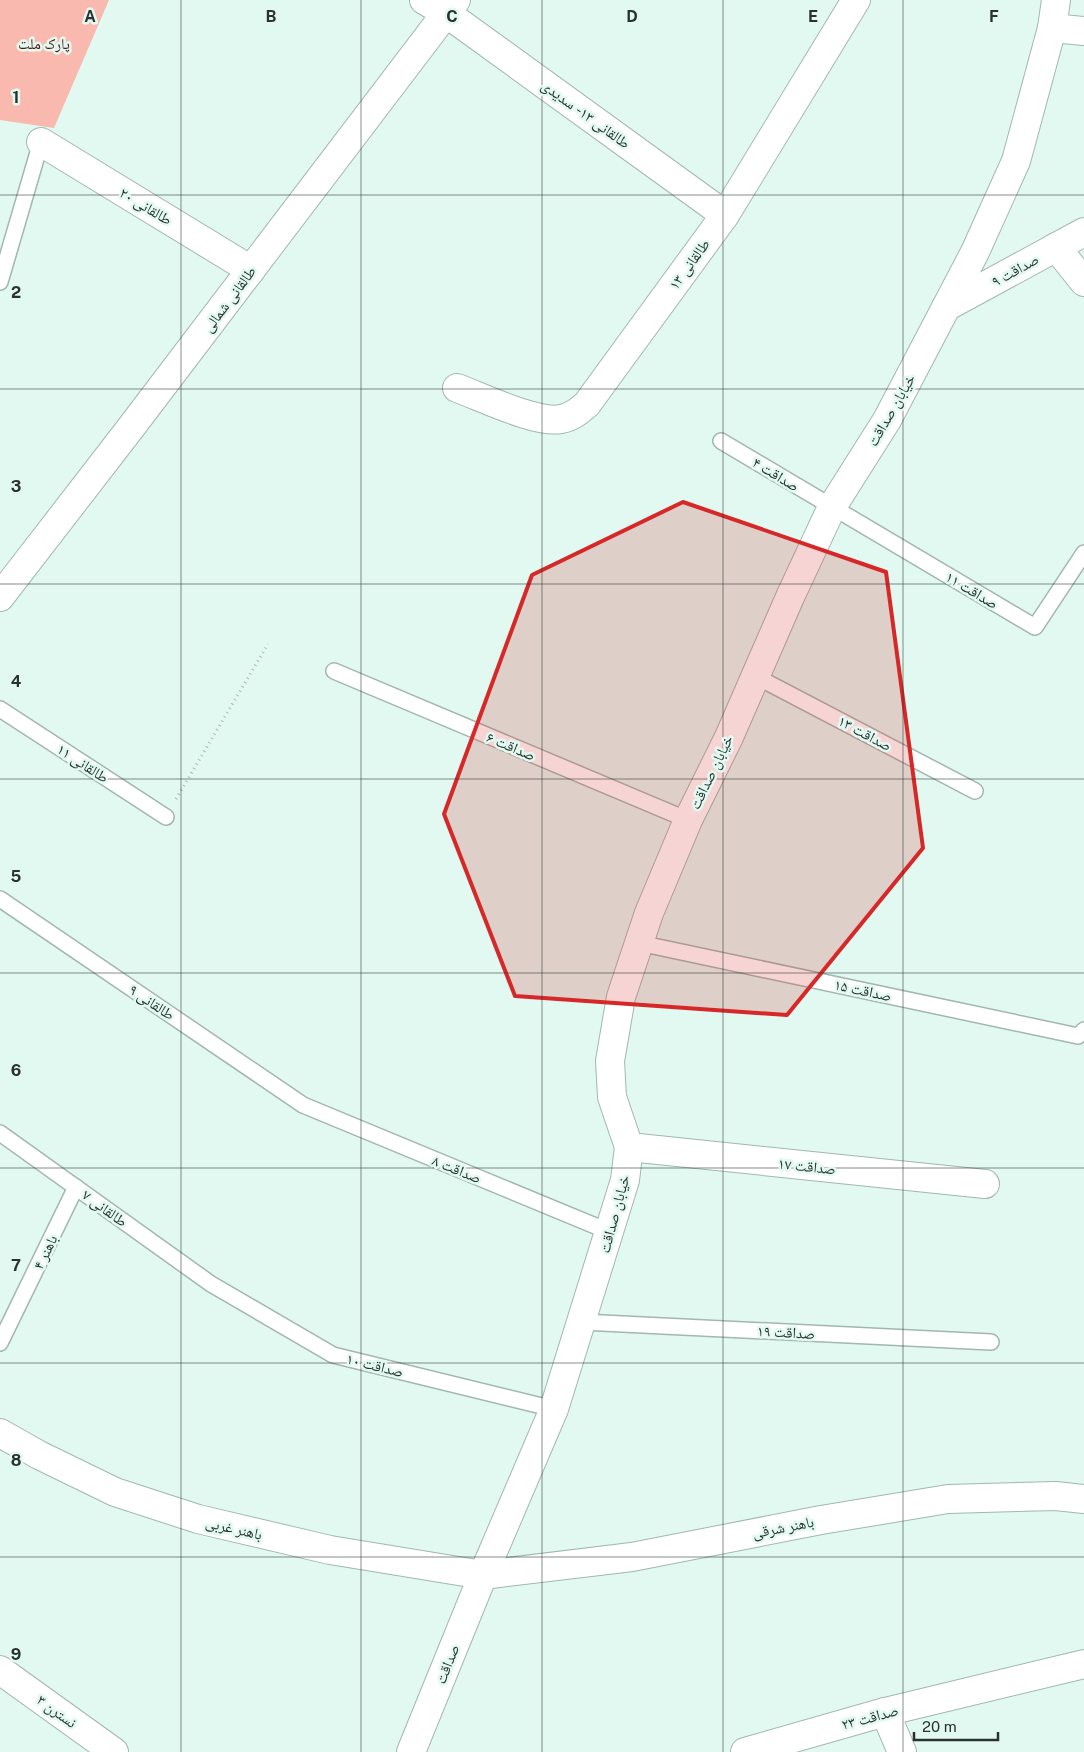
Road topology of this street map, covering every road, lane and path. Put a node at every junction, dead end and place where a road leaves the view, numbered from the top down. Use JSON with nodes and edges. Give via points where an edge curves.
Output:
{"nodes":[{"id":1,"x":856,"y":0,"type":"edge"},
{"id":2,"x":1056,"y":0,"type":"edge"},
{"id":3,"x":442,"y":4,"type":"edge"},
{"id":4,"x":1052,"y":28,"type":"junction"},
{"id":5,"x":1084,"y":31,"type":"edge"},
{"id":6,"x":41,"y":142,"type":"joint"},
{"id":7,"x":725,"y":215,"type":"junction"},
{"id":8,"x":1084,"y":232,"type":"edge"},
{"id":9,"x":1056,"y":247,"type":"junction"},
{"id":10,"x":252,"y":270,"type":"junction"},
{"id":11,"x":0,"y":282,"type":"edge"},
{"id":12,"x":1084,"y":282,"type":"edge"},
{"id":13,"x":946,"y":307,"type":"junction"},
{"id":14,"x":458,"y":388,"type":"dead end"},
{"id":15,"x":721,"y":441,"type":"dead end"},
{"id":16,"x":832,"y":507,"type":"junction"},
{"id":17,"x":1084,"y":553,"type":"edge"},
{"id":18,"x":2,"y":590,"type":"edge"},
{"id":19,"x":268,"y":644,"type":"dead end"},
{"id":20,"x":334,"y":671,"type":"dead end"},
{"id":21,"x":755,"y":676,"type":"junction"},
{"id":22,"x":0,"y":709,"type":"edge"},
{"id":23,"x":975,"y":791,"type":"dead end"},
{"id":24,"x":166,"y":817,"type":"joint"},
{"id":25,"x":688,"y":820,"type":"junction"},
{"id":26,"x":0,"y":899,"type":"edge"},
{"id":27,"x":639,"y":943,"type":"junction"},
{"id":28,"x":1084,"y":1030,"type":"edge"},
{"id":29,"x":303,"y":1105,"type":"joint"},
{"id":30,"x":0,"y":1133,"type":"edge"},
{"id":31,"x":629,"y":1147,"type":"junction"},
{"id":32,"x":985,"y":1184,"type":"dead end"},
{"id":33,"x":76,"y":1188,"type":"junction"},
{"id":34,"x":610,"y":1232,"type":"junction"},
{"id":35,"x":211,"y":1284,"type":"joint"},
{"id":36,"x":582,"y":1322,"type":"junction"},
{"id":37,"x":991,"y":1342,"type":"dead end"},
{"id":38,"x":0,"y":1343,"type":"edge"},
{"id":39,"x":554,"y":1409,"type":"junction"},
{"id":40,"x":0,"y":1433,"type":"edge"},
{"id":41,"x":1084,"y":1499,"type":"edge"},
{"id":42,"x":483,"y":1575,"type":"junction"},
{"id":43,"x":1084,"y":1664,"type":"edge"},
{"id":44,"x":0,"y":1670,"type":"edge"},
{"id":45,"x":885,"y":1712,"type":"junction"},
{"id":46,"x":114,"y":1752,"type":"edge"},
{"id":47,"x":411,"y":1752,"type":"edge"},
{"id":48,"x":745,"y":1752,"type":"edge"},
{"id":49,"x":902,"y":1752,"type":"edge"}],
"edges":[{"from":1,"to":7,"type":"street","name":"طالقانی ۱۳"},
{"from":2,"to":4,"type":"street","name":"خیابان صداقت"},
{"from":3,"to":7,"type":"street","name":"طالقانی ۱۳ - سدیدی"},
{"from":3,"to":10,"type":"street","name":"طالقانی شمالی"},
{"from":4,"to":5,"type":"street"},
{"from":4,"to":13,"type":"street","name":"خیابان صداقت","via":[[1016,161]]},
{"from":6,"to":10,"type":"street","name":"طالقانی ۲۰"},
{"from":6,"to":11,"type":"lane"},
{"from":7,"to":14,"type":"street","name":"طالقانی ۱۳","via":[[587,404],[576,414],[560,419],[537,418]]},
{"from":8,"to":9,"type":"street","name":"صداقت ۹"},
{"from":9,"to":12,"type":"street"},
{"from":9,"to":13,"type":"street","name":"صداقت ۹"},
{"from":10,"to":18,"type":"street","name":"طالقانی شمالی"},
{"from":13,"to":16,"type":"street","name":"خیابان صداقت","via":[[887,420]]},
{"from":15,"to":16,"type":"lane","name":"صداقت ۴"},
{"from":16,"to":17,"type":"lane","name":"صداقت ۱۱","via":[[1036,627]]},
{"from":16,"to":21,"type":"street","name":"خیابان صداقت"},
{"from":19,"to":24,"type":"path"},
{"from":20,"to":25,"type":"lane","name":"صداقت ۶"},
{"from":21,"to":23,"type":"lane","name":"صداقت ۱۳"},
{"from":21,"to":25,"type":"street","name":"خیابان صداقت"},
{"from":22,"to":24,"type":"lane","name":"طالقانی ۱۱"},
{"from":25,"to":27,"type":"street","name":"خیابان صداقت"},
{"from":26,"to":29,"type":"lane","name":"طالقانی ۹"},
{"from":27,"to":28,"type":"lane","name":"صداقت ۱۵","via":[[1078,1036]]},
{"from":27,"to":31,"type":"street","name":"خیابان صداقت","via":[[621,997],[610,1062],[612,1097]]},
{"from":29,"to":34,"type":"lane","name":"صداقت ۸"},
{"from":30,"to":33,"type":"lane","name":"طالقانی ۷"},
{"from":31,"to":32,"type":"street","name":"صداقت ۱۷"},
{"from":31,"to":34,"type":"street","name":"خیابان صداقت","via":[[625,1180]]},
{"from":33,"to":35,"type":"lane","name":"طالقانی ۷"},
{"from":33,"to":38,"type":"lane","name":"باهنر ۴"},
{"from":34,"to":36,"type":"street","name":"خیابان صداقت"},
{"from":35,"to":39,"type":"lane","name":"صداقت ۱۰","via":[[333,1354]]},
{"from":36,"to":37,"type":"lane","name":"صداقت ۱۹"},
{"from":36,"to":39,"type":"street","name":"خیابان صداقت"},
{"from":39,"to":42,"type":"street","name":"خیابان صداقت"},
{"from":40,"to":42,"type":"street","name":"باهنر غربی","via":[[115,1492],[198,1519],[330,1550]]},
{"from":41,"to":42,"type":"street","name":"باهنر شرقی","via":[[1056,1496],[948,1499],[632,1557]]},
{"from":42,"to":47,"type":"street","name":"صداقت"},
{"from":43,"to":45,"type":"street","name":"صداقت ۲۳"},
{"from":44,"to":46,"type":"street","name":"نسترن ۳"},
{"from":45,"to":48,"type":"street","name":"صداقت ۲۳"},
{"from":45,"to":49,"type":"street"}]}
